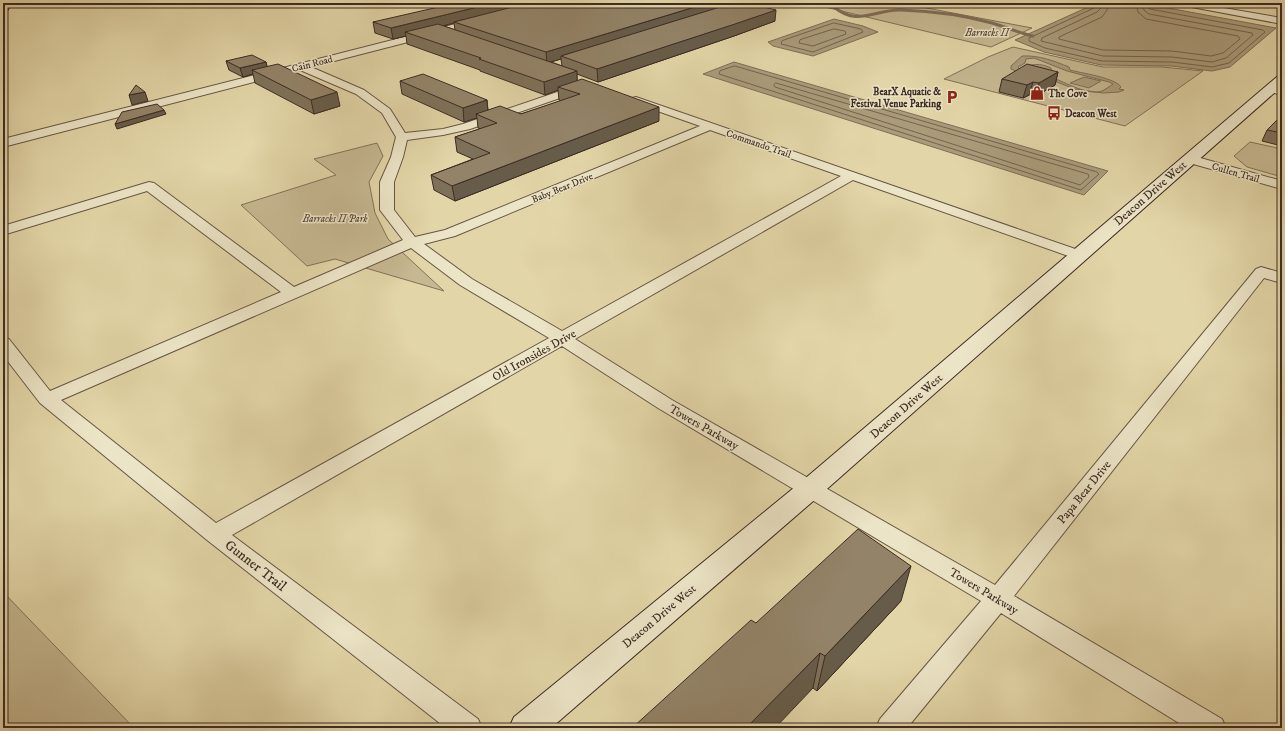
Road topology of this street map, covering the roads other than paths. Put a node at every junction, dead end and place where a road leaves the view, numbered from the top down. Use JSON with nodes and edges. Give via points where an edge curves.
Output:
{"nodes":[{"id":1,"x":7,"y":3,"type":"edge"},
{"id":2,"x":726,"y":3,"type":"edge"},
{"id":3,"x":1181,"y":3,"type":"edge"},
{"id":4,"x":3,"y":9,"type":"edge"},
{"id":5,"x":491,"y":18,"type":"edge"},
{"id":6,"x":707,"y":18,"type":"edge"},
{"id":7,"x":1282,"y":21,"type":"edge"},
{"id":8,"x":439,"y":32,"type":"junction"},
{"id":9,"x":461,"y":39,"type":"edge"},
{"id":10,"x":300,"y":66,"type":"junction"},
{"id":11,"x":572,"y":77,"type":"edge"},
{"id":12,"x":1282,"y":79,"type":"edge"},
{"id":13,"x":1276,"y":91,"type":"edge"},
{"id":14,"x":622,"y":94,"type":"edge"},
{"id":15,"x":710,"y":126,"type":"junction"},
{"id":16,"x":402,"y":137,"type":"junction"},
{"id":17,"x":3,"y":143,"type":"edge"},
{"id":18,"x":1190,"y":159,"type":"junction"},
{"id":19,"x":853,"y":175,"type":"junction"},
{"id":20,"x":1282,"y":185,"type":"edge"},
{"id":21,"x":3,"y":231,"type":"edge"},
{"id":22,"x":412,"y":242,"type":"junction"},
{"id":23,"x":1079,"y":255,"type":"junction"},
{"id":24,"x":1282,"y":278,"type":"edge"},
{"id":25,"x":292,"y":294,"type":"junction"},
{"id":26,"x":563,"y":339,"type":"junction"},
{"id":27,"x":3,"y":343,"type":"edge"},
{"id":28,"x":47,"y":399,"type":"junction"},
{"id":29,"x":810,"y":489,"type":"junction"},
{"id":30,"x":215,"y":534,"type":"junction"},
{"id":31,"x":998,"y":598,"type":"junction"},
{"id":32,"x":468,"y":728,"type":"edge"},
{"id":33,"x":526,"y":728,"type":"edge"},
{"id":34,"x":890,"y":728,"type":"edge"},
{"id":35,"x":1212,"y":728,"type":"edge"}],
"edges":[{"from":1,"to":4,"type":"street"},
{"from":2,"to":6,"type":"street","via":[[733,7],[732,9]]},
{"from":3,"to":7,"type":"street"},
{"from":5,"to":8,"type":"street","name":"Cain Road"},
{"from":8,"to":9,"type":"street"},
{"from":8,"to":10,"type":"street","name":"Cain Road"},
{"from":10,"to":16,"type":"street","via":[[360,92],[386,111]]},
{"from":10,"to":17,"type":"street","name":"Cain Road"},
{"from":11,"to":16,"type":"street","via":[[592,84],[466,127]]},
{"from":12,"to":13,"type":"street","name":"Deacon Drive West"},
{"from":13,"to":18,"type":"street","name":"Deacon Drive West"},
{"from":14,"to":15,"type":"street","name":"Commando Trail"},
{"from":15,"to":19,"type":"street","name":"Commando Trail"},
{"from":15,"to":22,"type":"street","name":"Baby Bear Drive","via":[[450,233]]},
{"from":16,"to":22,"type":"street","name":"Towers Parkway","via":[[387,182],[387,210]]},
{"from":18,"to":20,"type":"street","name":"Cullen Trail"},
{"from":18,"to":23,"type":"street","name":"Deacon Drive West"},
{"from":19,"to":23,"type":"street","name":"Commando Trail"},
{"from":19,"to":26,"type":"street","name":"Old Ironsides Drive"},
{"from":21,"to":25,"type":"street","via":[[150,186]]},
{"from":22,"to":25,"type":"street","name":"Baby Bear Drive"},
{"from":22,"to":26,"type":"street","name":"Towers Parkway","via":[[466,282]]},
{"from":23,"to":29,"type":"street","name":"Deacon Drive West"},
{"from":24,"to":31,"type":"street","name":"Papa Bear Drive","via":[[1261,272]]},
{"from":25,"to":28,"type":"street","name":"Baby Bear Drive"},
{"from":26,"to":29,"type":"street","name":"Towers Parkway","via":[[665,404]]},
{"from":26,"to":30,"type":"street","name":"Old Ironsides Drive"},
{"from":27,"to":28,"type":"street","name":"Gunner Trail"},
{"from":28,"to":30,"type":"street","name":"Gunner Trail"},
{"from":29,"to":31,"type":"street","name":"Towers Parkway"},
{"from":29,"to":33,"type":"street","name":"Deacon Drive West"},
{"from":30,"to":32,"type":"street","name":"Gunner Trail"},
{"from":31,"to":34,"type":"street","name":"Papa Bear Drive"},
{"from":31,"to":35,"type":"street","name":"Towers Parkway"}]}
